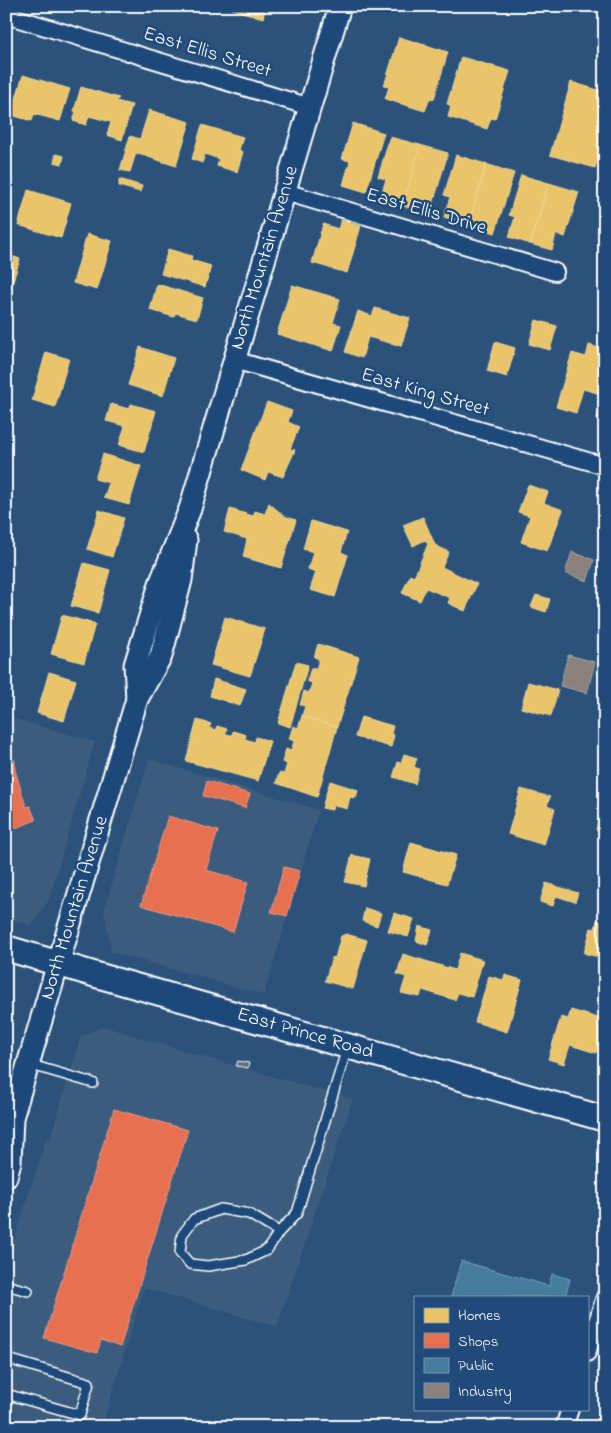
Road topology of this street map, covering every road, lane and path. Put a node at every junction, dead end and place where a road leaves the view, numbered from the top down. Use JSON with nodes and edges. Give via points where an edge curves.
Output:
{"nodes":[{"id":1,"x":340,"y":6,"type":"edge"},
{"id":2,"x":6,"y":15,"type":"edge"},
{"id":3,"x":310,"y":107,"type":"junction"},
{"id":4,"x":284,"y":192,"type":"junction"},
{"id":5,"x":555,"y":272,"type":"dead end"},
{"id":6,"x":234,"y":360,"type":"junction"},
{"id":7,"x":605,"y":466,"type":"edge"},
{"id":8,"x":6,"y":948,"type":"edge"},
{"id":9,"x":58,"y":963,"type":"junction"},
{"id":10,"x":348,"y":1046,"type":"junction"},
{"id":11,"x":28,"y":1064,"type":"junction"},
{"id":12,"x":93,"y":1083,"type":"dead end"},
{"id":13,"x":605,"y":1119,"type":"edge"},
{"id":14,"x":9,"y":1121,"type":"edge"},
{"id":15,"x":6,"y":1177,"type":"edge"},
{"id":16,"x":279,"y":1232,"type":"junction"},
{"id":17,"x":6,"y":1285,"type":"edge"},
{"id":18,"x":28,"y":1291,"type":"dead end"},
{"id":19,"x":605,"y":1297,"type":"edge"},
{"id":20,"x":588,"y":1350,"type":"edge"},
{"id":21,"x":8,"y":1359,"type":"dead end"},
{"id":22,"x":6,"y":1394,"type":"edge"},
{"id":23,"x":570,"y":1410,"type":"edge"},
{"id":24,"x":564,"y":1427,"type":"edge"}],
"edges":[{"from":1,"to":3,"type":"street","name":"North Mountain Avenue"},
{"from":2,"to":3,"type":"street","name":"East Ellis Street"},
{"from":3,"to":4,"type":"street","name":"North Mountain Avenue"},
{"from":4,"to":5,"type":"street","name":"East Ellis Drive"},
{"from":4,"to":6,"type":"street","name":"North Mountain Avenue"},
{"from":6,"to":7,"type":"street","name":"East King Street"},
{"from":6,"to":9,"type":"street","name":"North Mountain Avenue","via":[[190,509],[181,580],[161,656],[137,699]]},
{"from":8,"to":9,"type":"main road","name":"East Prince Road"},
{"from":9,"to":10,"type":"main road","name":"East Prince Road"},
{"from":9,"to":11,"type":"street","name":"North Mountain Avenue"},
{"from":10,"to":13,"type":"main road","name":"East Prince Road"},
{"from":10,"to":16,"type":"lane","via":[[297,1213]]},
{"from":11,"to":12,"type":"lane"},
{"from":11,"to":14,"type":"street","name":"North Mountain Avenue"},
{"from":14,"to":15,"type":"street","name":"North Mountain Avenue","via":[[10,1162]]},
{"from":16,"to":16,"type":"lane","via":[[267,1250],[246,1260],[208,1266],[190,1264],[180,1253],[182,1234],[194,1219],[221,1209],[249,1214]]},
{"from":17,"to":18,"type":"lane"},
{"from":19,"to":20,"type":"street"},
{"from":21,"to":22,"type":"lane","via":[[89,1383],[80,1415]]},
{"from":23,"to":24,"type":"street"}]}
